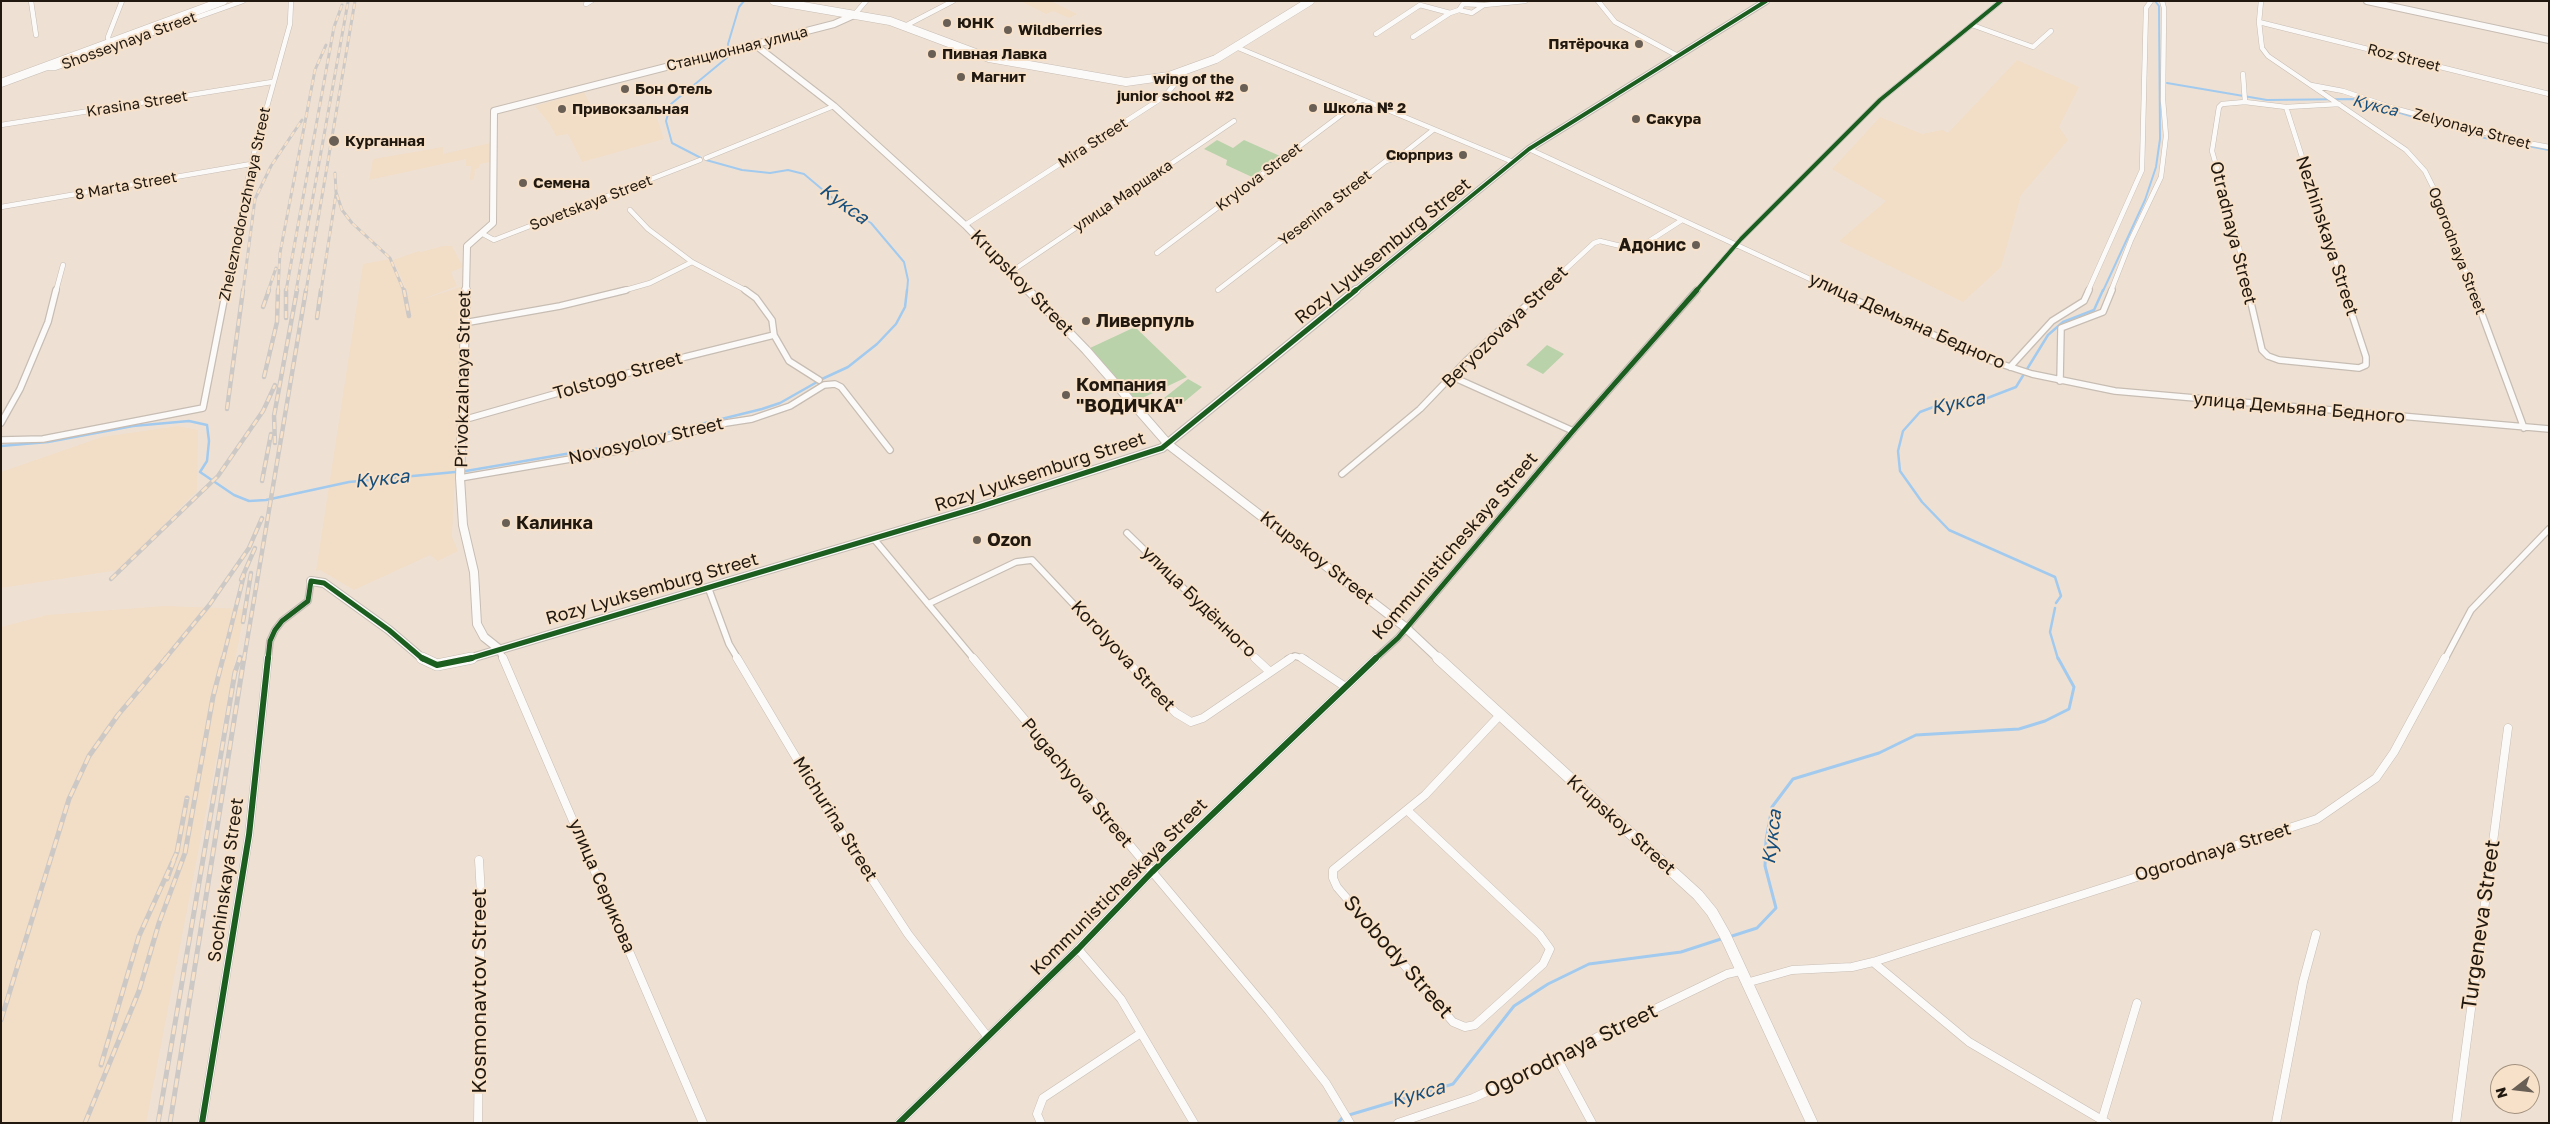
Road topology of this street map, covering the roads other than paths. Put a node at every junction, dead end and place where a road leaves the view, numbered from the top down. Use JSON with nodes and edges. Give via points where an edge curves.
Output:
{"nodes":[{"id":1,"x":31,"y":1,"type":"edge"},
{"id":2,"x":122,"y":1,"type":"edge"},
{"id":3,"x":223,"y":1,"type":"edge"},
{"id":4,"x":229,"y":1,"type":"edge"},
{"id":5,"x":243,"y":1,"type":"edge"},
{"id":6,"x":291,"y":1,"type":"edge"},
{"id":7,"x":774,"y":1,"type":"edge"},
{"id":8,"x":866,"y":1,"type":"edge"},
{"id":9,"x":953,"y":1,"type":"edge"},
{"id":10,"x":1310,"y":1,"type":"edge"},
{"id":11,"x":1525,"y":1,"type":"edge"},
{"id":12,"x":1598,"y":1,"type":"edge"},
{"id":13,"x":1766,"y":1,"type":"edge"},
{"id":14,"x":2001,"y":1,"type":"edge"},
{"id":15,"x":2151,"y":1,"type":"edge"},
{"id":16,"x":2162,"y":1,"type":"edge"},
{"id":17,"x":2261,"y":1,"type":"edge"},
{"id":18,"x":2366,"y":1,"type":"edge"},
{"id":19,"x":788,"y":2,"type":"edge"},
{"id":20,"x":1484,"y":5,"type":"junction"},
{"id":21,"x":206,"y":8,"type":"junction"},
{"id":22,"x":1459,"y":10,"type":"junction"},
{"id":23,"x":830,"y":11,"type":"junction"},
{"id":24,"x":1450,"y":14,"type":"junction"},
{"id":25,"x":854,"y":15,"type":"junction"},
{"id":26,"x":872,"y":18,"type":"junction"},
{"id":27,"x":2259,"y":22,"type":"junction"},
{"id":28,"x":834,"y":24,"type":"junction"},
{"id":29,"x":1972,"y":25,"type":"junction"},
{"id":30,"x":905,"y":26,"type":"junction"},
{"id":31,"x":2052,"y":31,"type":"dead end"},
{"id":32,"x":1376,"y":34,"type":"dead end"},
{"id":33,"x":36,"y":35,"type":"dead end"},
{"id":34,"x":1413,"y":37,"type":"dead end"},
{"id":35,"x":2549,"y":40,"type":"edge"},
{"id":36,"x":109,"y":43,"type":"junction"},
{"id":37,"x":754,"y":44,"type":"junction"},
{"id":38,"x":1236,"y":47,"type":"junction"},
{"id":39,"x":1676,"y":55,"type":"junction"},
{"id":40,"x":43,"y":68,"type":"junction"},
{"id":41,"x":2243,"y":74,"type":"dead end"},
{"id":42,"x":1169,"y":76,"type":"junction"},
{"id":43,"x":272,"y":82,"type":"junction"},
{"id":44,"x":1,"y":83,"type":"edge"},
{"id":45,"x":2310,"y":85,"type":"junction"},
{"id":46,"x":2549,"y":94,"type":"edge"},
{"id":47,"x":2244,"y":98,"type":"junction"},
{"id":48,"x":1361,"y":100,"type":"junction"},
{"id":49,"x":2337,"y":103,"type":"junction"},
{"id":50,"x":834,"y":106,"type":"junction"},
{"id":51,"x":2286,"y":107,"type":"junction"},
{"id":52,"x":494,"y":111,"type":"joint"},
{"id":53,"x":1234,"y":121,"type":"dead end"},
{"id":54,"x":1,"y":125,"type":"edge"},
{"id":55,"x":1433,"y":130,"type":"junction"},
{"id":56,"x":2549,"y":146,"type":"edge"},
{"id":57,"x":1529,"y":149,"type":"junction"},
{"id":58,"x":706,"y":158,"type":"dead end"},
{"id":59,"x":700,"y":160,"type":"dead end"},
{"id":60,"x":1513,"y":162,"type":"junction"},
{"id":61,"x":251,"y":164,"type":"junction"},
{"id":62,"x":1,"y":207,"type":"edge"},
{"id":63,"x":630,"y":210,"type":"dead end"},
{"id":64,"x":1682,"y":220,"type":"junction"},
{"id":65,"x":965,"y":225,"type":"junction"},
{"id":66,"x":483,"y":234,"type":"junction"},
{"id":67,"x":1736,"y":245,"type":"junction"},
{"id":68,"x":1157,"y":253,"type":"dead end"},
{"id":69,"x":692,"y":262,"type":"junction"},
{"id":70,"x":63,"y":265,"type":"dead end"},
{"id":71,"x":1012,"y":271,"type":"junction"},
{"id":72,"x":1218,"y":290,"type":"dead end"},
{"id":73,"x":464,"y":323,"type":"junction"},
{"id":74,"x":774,"y":335,"type":"junction"},
{"id":75,"x":2268,"y":356,"type":"joint"},
{"id":76,"x":2010,"y":367,"type":"junction"},
{"id":77,"x":2022,"y":371,"type":"joint"},
{"id":78,"x":2032,"y":374,"type":"joint"},
{"id":79,"x":1453,"y":377,"type":"junction"},
{"id":80,"x":819,"y":380,"type":"dead end"},
{"id":81,"x":2060,"y":381,"type":"junction"},
{"id":82,"x":203,"y":408,"type":"joint"},
{"id":83,"x":463,"y":420,"type":"junction"},
{"id":84,"x":1,"y":423,"type":"edge"},
{"id":85,"x":2524,"y":428,"type":"junction"},
{"id":86,"x":2549,"y":430,"type":"edge"},
{"id":87,"x":1573,"y":431,"type":"junction"},
{"id":88,"x":1,"y":440,"type":"edge"},
{"id":89,"x":1168,"y":445,"type":"junction"},
{"id":90,"x":890,"y":450,"type":"dead end"},
{"id":91,"x":461,"y":473,"type":"junction"},
{"id":92,"x":1342,"y":474,"type":"dead end"},
{"id":93,"x":2549,"y":529,"type":"edge"},
{"id":94,"x":1127,"y":533,"type":"dead end"},
{"id":95,"x":874,"y":539,"type":"junction"},
{"id":96,"x":311,"y":581,"type":"joint"},
{"id":97,"x":708,"y":587,"type":"junction"},
{"id":98,"x":928,"y":604,"type":"junction"},
{"id":99,"x":1405,"y":627,"type":"junction"},
{"id":100,"x":499,"y":649,"type":"junction"},
{"id":101,"x":1270,"y":671,"type":"junction"},
{"id":102,"x":1344,"y":686,"type":"junction"},
{"id":103,"x":1500,"y":715,"type":"junction"},
{"id":104,"x":2508,"y":728,"type":"dead end"},
{"id":105,"x":1408,"y":810,"type":"junction"},
{"id":106,"x":479,"y":860,"type":"dead end"},
{"id":107,"x":1152,"y":872,"type":"junction"},
{"id":108,"x":2316,"y":934,"type":"dead end"},
{"id":109,"x":1078,"y":949,"type":"junction"},
{"id":110,"x":1873,"y":962,"type":"junction"},
{"id":111,"x":1740,"y":971,"type":"junction"},
{"id":112,"x":1745,"y":983,"type":"junction"},
{"id":113,"x":2137,"y":1003,"type":"dead end"},
{"id":114,"x":1141,"y":1034,"type":"junction"},
{"id":115,"x":987,"y":1036,"type":"junction"},
{"id":116,"x":1558,"y":1060,"type":"junction"},
{"id":117,"x":2103,"y":1122,"type":"edge"},
{"id":118,"x":202,"y":1123,"type":"edge"},
{"id":119,"x":478,"y":1123,"type":"edge"},
{"id":120,"x":703,"y":1123,"type":"edge"},
{"id":121,"x":899,"y":1123,"type":"edge"},
{"id":122,"x":1041,"y":1123,"type":"edge"},
{"id":123,"x":1194,"y":1123,"type":"edge"},
{"id":124,"x":1350,"y":1123,"type":"edge"},
{"id":125,"x":1398,"y":1123,"type":"edge"},
{"id":126,"x":1592,"y":1123,"type":"edge"},
{"id":127,"x":1812,"y":1123,"type":"edge"},
{"id":128,"x":2276,"y":1123,"type":"edge"},
{"id":129,"x":2456,"y":1123,"type":"edge"}],
"edges":[{"from":1,"to":33,"type":"street"},
{"from":2,"to":36,"type":"street","via":[[108,37]]},
{"from":3,"to":21,"type":"main road","name":"Shosseynaya Street"},
{"from":4,"to":21,"type":"main road"},
{"from":5,"to":40,"type":"street","name":"Shosseynaya Street","via":[[55,68]]},
{"from":6,"to":43,"type":"street","name":"Zheleznodorozhnaya Street","via":[[290,24]]},
{"from":7,"to":19,"type":"main road"},
{"from":8,"to":25,"type":"street"},
{"from":9,"to":30,"type":"street"},
{"from":10,"to":38,"type":"main road"},
{"from":11,"to":20,"type":"street"},
{"from":12,"to":39,"type":"street","via":[[1615,22]]},
{"from":13,"to":39,"type":"street","name":"Rozy Lyuksemburg Street"},
{"from":14,"to":29,"type":"street","name":"Kommunisticheskaya Street"},
{"from":15,"to":76,"type":"street","via":[[2146,8],[2142,170],[2084,301],[2052,321]]},
{"from":16,"to":81,"type":"street","via":[[2166,136],[2161,177],[2131,240],[2103,312],[2061,328]]},
{"from":17,"to":27,"type":"street","name":"Ogorodnaya Street"},
{"from":18,"to":35,"type":"street"},
{"from":19,"to":23,"type":"main road"},
{"from":20,"to":22,"type":"street","via":[[1472,13]]},
{"from":20,"to":22,"type":"street","via":[[1464,4]]},
{"from":21,"to":36,"type":"main road","name":"Shosseynaya Street"},
{"from":22,"to":24,"type":"street"},
{"from":23,"to":25,"type":"main road"},
{"from":23,"to":28,"type":"street","via":[[837,19]]},
{"from":24,"to":32,"type":"street","via":[[1420,5]]},
{"from":24,"to":34,"type":"street"},
{"from":25,"to":26,"type":"main road"},
{"from":25,"to":28,"type":"street","name":"Станционная улица"},
{"from":26,"to":28,"type":"street","name":"Станционная улица"},
{"from":26,"to":30,"type":"main road"},
{"from":27,"to":45,"type":"street","name":"Ogorodnaya Street","via":[[2262,48],[2280,66]]},
{"from":27,"to":46,"type":"street","name":"Roz Street"},
{"from":28,"to":37,"type":"street","name":"Станционная улица"},
{"from":29,"to":31,"type":"street","via":[[2033,47]]},
{"from":29,"to":67,"type":"street","name":"Kommunisticheskaya Street","via":[[1875,104]]},
{"from":30,"to":42,"type":"main road","via":[[968,52],[1016,64],[1111,81],[1140,82]]},
{"from":36,"to":40,"type":"main road","name":"Shosseynaya Street"},
{"from":37,"to":50,"type":"street","name":"Krupskoy Street"},
{"from":37,"to":52,"type":"street","name":"Станционная улица"},
{"from":38,"to":42,"type":"main road","via":[[1216,59]]},
{"from":38,"to":48,"type":"street"},
{"from":39,"to":57,"type":"street","name":"Rozy Lyuksemburg Street"},
{"from":40,"to":44,"type":"main road","name":"Shosseynaya Street"},
{"from":41,"to":47,"type":"street"},
{"from":42,"to":65,"type":"street","name":"Mira Street","via":[[1174,85],[1165,96]]},
{"from":43,"to":54,"type":"street","name":"Krasina Street"},
{"from":43,"to":61,"type":"street","name":"Zheleznodorozhnaya Street"},
{"from":45,"to":49,"type":"street","name":"Ogorodnaya Street"},
{"from":45,"to":56,"type":"street","name":"Zelyonaya Street","via":[[2343,91],[2512,140]]},
{"from":47,"to":51,"type":"street"},
{"from":47,"to":75,"type":"street","name":"Otradnaya Street","via":[[2222,104],[2219,108],[2212,151],[2237,239],[2260,344]]},
{"from":48,"to":55,"type":"street"},
{"from":48,"to":68,"type":"street","name":"Krylova Street"},
{"from":49,"to":51,"type":"street"},
{"from":49,"to":85,"type":"street","name":"Ogorodnaya Street","via":[[2406,150],[2425,171],[2440,201]]},
{"from":50,"to":58,"type":"street"},
{"from":50,"to":65,"type":"street","name":"Krupskoy Street"},
{"from":51,"to":75,"type":"street","name":"Nezhinskaya Street","via":[[2366,365],[2338,367]]},
{"from":52,"to":66,"type":"street","name":"Privokzalnaya Street","via":[[493,223]]},
{"from":53,"to":71,"type":"street","name":"улица Маршака"},
{"from":55,"to":60,"type":"street"},
{"from":55,"to":72,"type":"street","name":"Yesenina Street","via":[[1399,157],[1386,161]]},
{"from":57,"to":60,"type":"street","name":"Rozy Lyuksemburg Street"},
{"from":57,"to":64,"type":"street","name":"улица Демьяна Бедного"},
{"from":59,"to":66,"type":"street","name":"Sovetskaya Street","via":[[494,240]]},
{"from":60,"to":89,"type":"street","name":"Rozy Lyuksemburg Street"},
{"from":61,"to":62,"type":"street","name":"8 Marta Street"},
{"from":61,"to":82,"type":"street","name":"Zheleznodorozhnaya Street"},
{"from":63,"to":69,"type":"street","via":[[648,229]]},
{"from":64,"to":67,"type":"street","name":"улица Демьяна Бедного"},
{"from":64,"to":79,"type":"street","name":"Beryozovaya Street","via":[[1633,249],[1600,241],[1594,243],[1466,361]]},
{"from":65,"to":71,"type":"street","name":"Krupskoy Street"},
{"from":66,"to":73,"type":"street","name":"Privokzalnaya Street","via":[[467,246]]},
{"from":67,"to":76,"type":"street","name":"улица Демьяна Бедного","via":[[1937,338]]},
{"from":67,"to":87,"type":"street","name":"Kommunisticheskaya Street"},
{"from":69,"to":73,"type":"street","via":[[650,283],[615,293]]},
{"from":69,"to":74,"type":"street","via":[[734,282],[756,298],[772,320]]},
{"from":70,"to":84,"type":"street","via":[[48,322],[20,390]]},
{"from":71,"to":89,"type":"street","name":"Krupskoy Street"},
{"from":73,"to":83,"type":"street","name":"Privokzalnaya Street"},
{"from":74,"to":80,"type":"street","via":[[790,361]]},
{"from":74,"to":83,"type":"street","name":"Tolstogo Street","via":[[694,354]]},
{"from":76,"to":77,"type":"street","name":"улица Демьяна Бедного"},
{"from":77,"to":78,"type":"street","name":"улица Демьяна Бедного"},
{"from":78,"to":81,"type":"street","name":"улица Демьяна Бедного"},
{"from":79,"to":87,"type":"street"},
{"from":79,"to":92,"type":"street","name":"Beryozovaya Street"},
{"from":81,"to":85,"type":"street","name":"улица Демьяна Бедного","via":[[2115,391]]},
{"from":82,"to":88,"type":"street","via":[[43,439]]},
{"from":83,"to":91,"type":"street","name":"Privokzalnaya Street"},
{"from":85,"to":86,"type":"street","name":"улица Демьяна Бедного"},
{"from":87,"to":99,"type":"street","name":"Kommunisticheskaya Street"},
{"from":89,"to":95,"type":"street","name":"Rozy Lyuksemburg Street"},
{"from":89,"to":99,"type":"street","name":"Krupskoy Street"},
{"from":90,"to":91,"type":"street","name":"Novosyolov Street","via":[[841,387],[835,384],[824,385],[790,406],[752,419],[623,450]]},
{"from":91,"to":100,"type":"street","name":"Privokzalnaya Street","via":[[463,525],[474,572],[477,624],[484,637]]},
{"from":93,"to":110,"type":"street","name":"Ogorodnaya Street","via":[[2471,610],[2394,752],[2376,778],[2317,819]]},
{"from":94,"to":101,"type":"street","name":"улица Будённого"},
{"from":95,"to":97,"type":"street","name":"Rozy Lyuksemburg Street"},
{"from":95,"to":98,"type":"street","name":"Pugachyova Street"},
{"from":96,"to":100,"type":"street","name":"Rozy Lyuksemburg Street","via":[[324,583],[427,662],[438,665],[454,663]]},
{"from":96,"to":118,"type":"street","name":"Sochinskaya Street","via":[[308,601],[282,621],[270,641],[249,835]]},
{"from":97,"to":100,"type":"street","name":"Rozy Lyuksemburg Street"},
{"from":97,"to":115,"type":"street","name":"Michurina Street","via":[[729,644],[832,818],[908,934]]},
{"from":98,"to":101,"type":"street","name":"Korolyova Street","via":[[1016,562],[1032,560],[1176,713],[1190,722],[1203,718]]},
{"from":98,"to":107,"type":"street","name":"Pugachyova Street"},
{"from":99,"to":102,"type":"street","name":"Kommunisticheskaya Street","via":[[1398,638]]},
{"from":99,"to":103,"type":"street","name":"Krupskoy Street"},
{"from":100,"to":120,"type":"street","name":"улица Серикова"},
{"from":101,"to":102,"type":"street","name":"Korolyova Street","via":[[1295,656],[1304,658]]},
{"from":102,"to":107,"type":"street","name":"Kommunisticheskaya Street"},
{"from":103,"to":105,"type":"street","name":"Svobody Street"},
{"from":103,"to":111,"type":"street","name":"Krupskoy Street","via":[[1698,895],[1712,912]]},
{"from":104,"to":129,"type":"street","name":"Turgeneva Street"},
{"from":105,"to":105,"type":"street","name":"Svobody Street","via":[[1339,864],[1333,870],[1333,878],[1337,887],[1453,1022],[1465,1027],[1476,1025],[1543,964],[1550,949],[1540,934]]},
{"from":106,"to":119,"type":"street","name":"Kosmonavtov Street"},
{"from":107,"to":109,"type":"street","name":"Kommunisticheskaya Street"},
{"from":107,"to":124,"type":"street","name":"Pugachyova Street","via":[[1270,1011],[1326,1083]]},
{"from":108,"to":128,"type":"street","via":[[2303,982]]},
{"from":109,"to":114,"type":"street","via":[[1120,998]]},
{"from":109,"to":115,"type":"street","name":"Kommunisticheskaya Street"},
{"from":110,"to":112,"type":"street","name":"Ogorodnaya Street","via":[[1852,967],[1792,970]]},
{"from":110,"to":117,"type":"street","via":[[1969,1042]]},
{"from":111,"to":112,"type":"street","name":"Krupskoy Street"},
{"from":111,"to":116,"type":"street","name":"Ogorodnaya Street","via":[[1727,974],[1598,1036]]},
{"from":112,"to":127,"type":"street","name":"Krupskoy Street"},
{"from":113,"to":117,"type":"street"},
{"from":114,"to":122,"type":"street","via":[[1043,1098],[1037,1114]]},
{"from":114,"to":123,"type":"street"},
{"from":115,"to":121,"type":"street","name":"Kommunisticheskaya Street"},
{"from":116,"to":125,"type":"street","name":"Ogorodnaya Street","via":[[1473,1098]]},
{"from":116,"to":126,"type":"street"}]}
